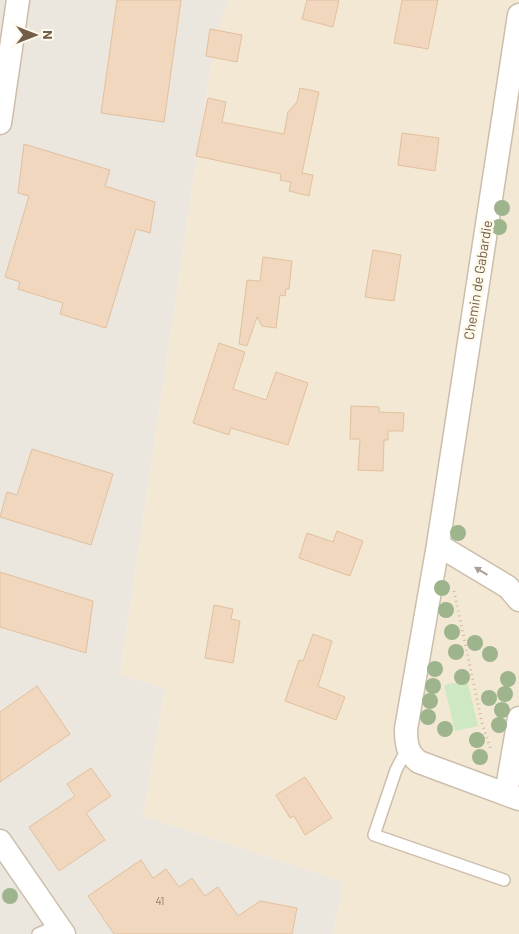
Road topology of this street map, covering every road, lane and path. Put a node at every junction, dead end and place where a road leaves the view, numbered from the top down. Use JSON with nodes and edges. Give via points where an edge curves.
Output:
{"nodes":[{"id":1,"x":18,"y":0,"type":"edge"},
{"id":2,"x":519,"y":15,"type":"edge"},
{"id":3,"x":0,"y":123,"type":"edge"},
{"id":4,"x":447,"y":550,"type":"junction"},
{"id":5,"x":519,"y":600,"type":"edge"},
{"id":6,"x":519,"y":718,"type":"edge"},
{"id":7,"x":408,"y":749,"type":"junction"},
{"id":8,"x":494,"y":758,"type":"dead end"},
{"id":9,"x":512,"y":796,"type":"edge"},
{"id":10,"x":0,"y":841,"type":"edge"},
{"id":11,"x":504,"y":880,"type":"dead end"},
{"id":12,"x":53,"y":931,"type":"edge"}],
"edges":[{"from":1,"to":3,"type":"street"},
{"from":2,"to":4,"type":"street","name":"Chemin de Gabardie"},
{"from":5,"to":4,"type":"street","one_way":true,"via":[[508,587]]},
{"from":4,"to":7,"type":"street","name":"Chemin de Gabardie","via":[[406,729]]},
{"from":4,"to":8,"type":"path","via":[[482,722]]},
{"from":6,"to":9,"type":"street"},
{"from":7,"to":9,"type":"street","via":[[419,762]]},
{"from":7,"to":11,"type":"lane","via":[[396,770],[374,835]]},
{"from":10,"to":12,"type":"street"}]}
